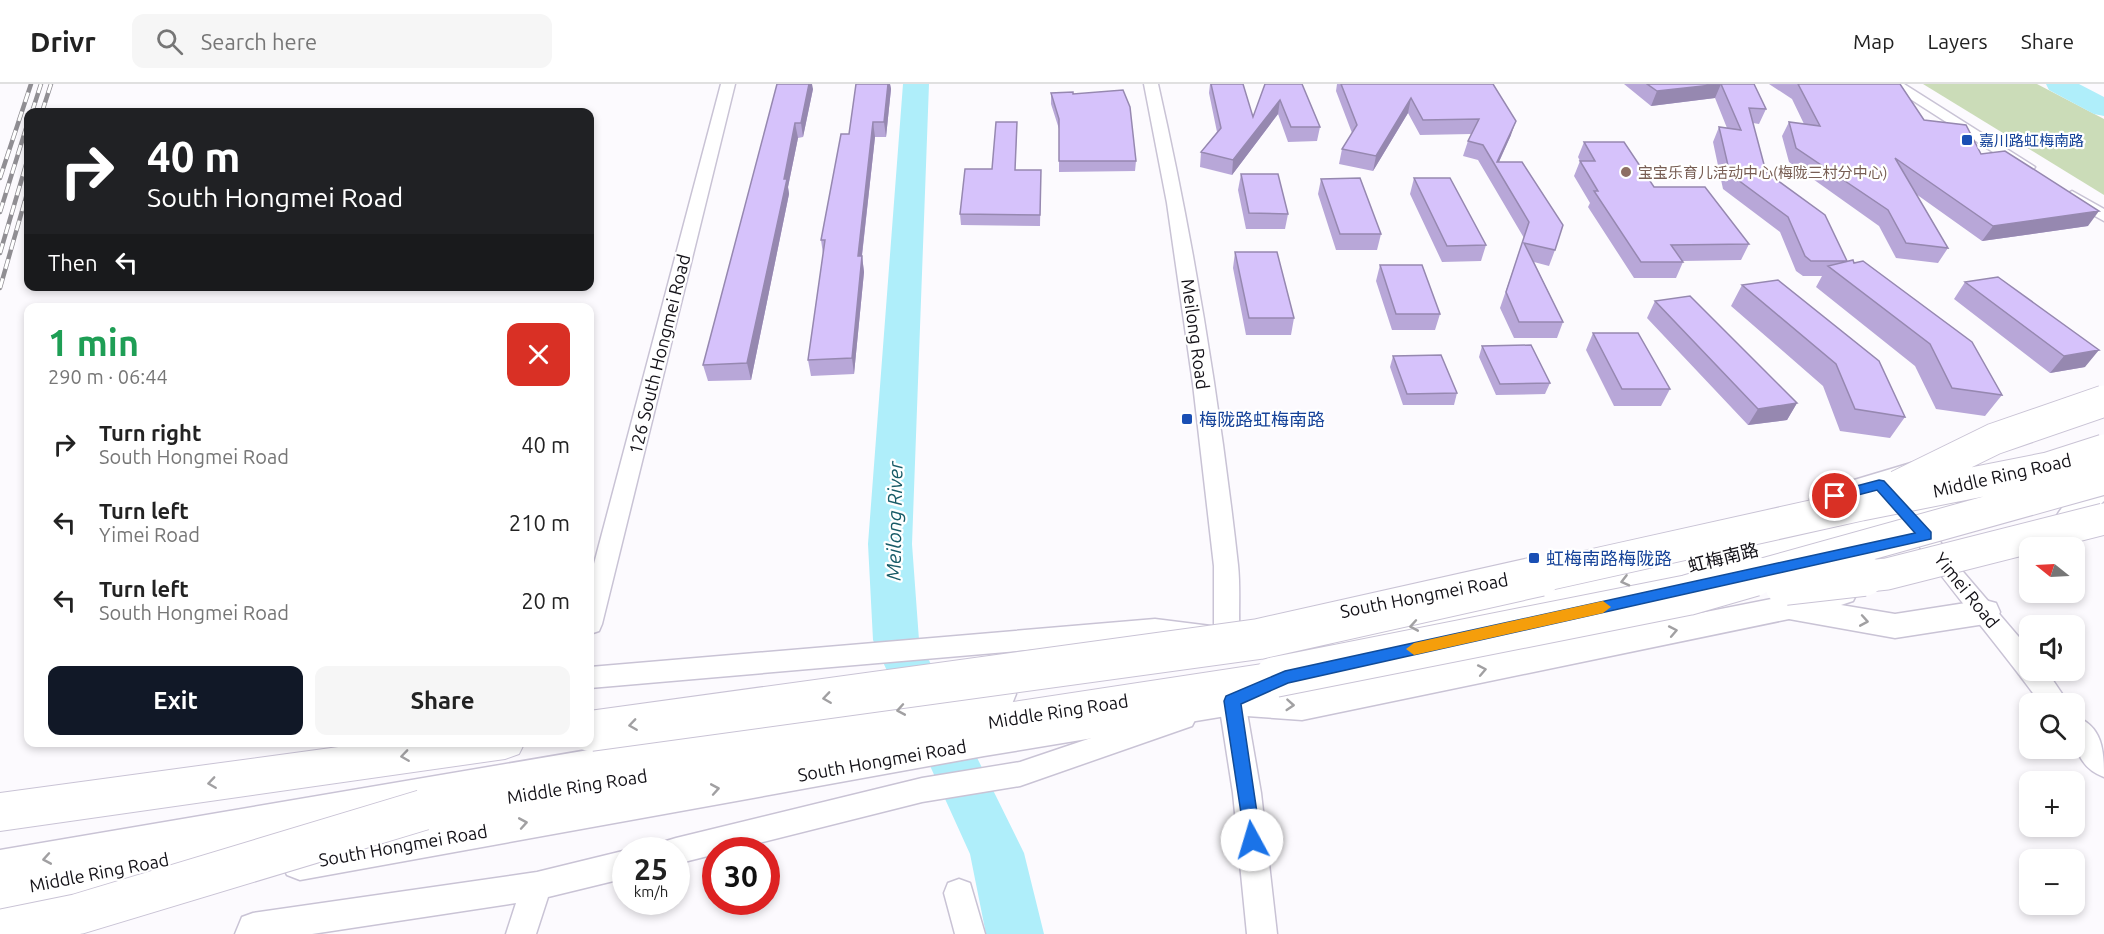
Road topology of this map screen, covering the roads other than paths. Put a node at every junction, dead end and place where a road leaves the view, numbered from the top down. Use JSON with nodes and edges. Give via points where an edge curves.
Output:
{"nodes":[{"id":1,"x":728,"y":84,"type":"edge"},
{"id":2,"x":1150,"y":84,"type":"edge"},
{"id":3,"x":1894,"y":84,"type":"edge"},
{"id":4,"x":2037,"y":174,"type":"edge"},
{"id":5,"x":2056,"y":186,"type":"edge"},
{"id":6,"x":2104,"y":216,"type":"edge"},
{"id":7,"x":2104,"y":401,"type":"edge"},
{"id":8,"x":2104,"y":407,"type":"edge"},
{"id":9,"x":2104,"y":449,"type":"edge"},
{"id":10,"x":2104,"y":482,"type":"edge"},
{"id":11,"x":1870,"y":495,"type":"junction"},
{"id":12,"x":2104,"y":509,"type":"edge"},
{"id":13,"x":1906,"y":512,"type":"junction"},
{"id":14,"x":2070,"y":518,"type":"junction"},
{"id":15,"x":2104,"y":519,"type":"edge"},
{"id":16,"x":1926,"y":536,"type":"junction"},
{"id":17,"x":1945,"y":566,"type":"junction"},
{"id":18,"x":1448,"y":591,"type":"junction"},
{"id":19,"x":1688,"y":595,"type":"junction"},
{"id":20,"x":1524,"y":606,"type":"junction"},
{"id":21,"x":594,"y":608,"type":"edge"},
{"id":22,"x":1786,"y":608,"type":"junction"},
{"id":23,"x":1985,"y":612,"type":"junction"},
{"id":24,"x":1490,"y":632,"type":"junction"},
{"id":25,"x":1227,"y":646,"type":"junction"},
{"id":26,"x":1591,"y":647,"type":"junction"},
{"id":27,"x":2019,"y":656,"type":"edge"},
{"id":28,"x":594,"y":678,"type":"edge"},
{"id":29,"x":2038,"y":681,"type":"edge"},
{"id":30,"x":2048,"y":693,"type":"edge"},
{"id":31,"x":1232,"y":701,"type":"junction"},
{"id":32,"x":594,"y":730,"type":"edge"},
{"id":33,"x":2085,"y":741,"type":"edge"},
{"id":34,"x":469,"y":747,"type":"edge"},
{"id":35,"x":2104,"y":765,"type":"edge"},
{"id":36,"x":0,"y":812,"type":"edge"},
{"id":37,"x":690,"y":848,"type":"edge"},
{"id":38,"x":0,"y":867,"type":"edge"},
{"id":39,"x":612,"y":867,"type":"edge"},
{"id":40,"x":537,"y":886,"type":"junction"},
{"id":41,"x":959,"y":893,"type":"dead end"},
{"id":42,"x":6,"y":915,"type":"edge"},
{"id":43,"x":250,"y":934,"type":"edge"},
{"id":44,"x":521,"y":934,"type":"edge"},
{"id":45,"x":970,"y":934,"type":"edge"},
{"id":46,"x":1262,"y":934,"type":"edge"}],
"edges":[{"from":1,"to":21,"type":"street","name":"126 South Hongmei Road"},
{"from":2,"to":25,"type":"street","name":"Meilong Road","via":[[1188,280],[1208,421],[1226,570]]},
{"from":3,"to":4,"type":"street"},
{"from":5,"to":6,"type":"street"},
{"from":7,"to":11,"type":"highway","bridge":true,"via":[[1994,439]]},
{"from":8,"to":11,"type":"main road","name":"South Hongmei Road"},
{"from":9,"to":11,"type":"highway","name":"Middle Ring Road","bridge":true,"via":[[2048,468]]},
{"from":9,"to":13,"type":"main road","name":"虹梅南路"},
{"from":10,"to":14,"type":"main road"},
{"from":10,"to":16,"type":"main road","name":"South Hongmei Road"},
{"from":10,"to":19,"type":"highway","name":"Middle Ring Road","bridge":true},
{"from":11,"to":13,"type":"street","name":"Yimei Road"},
{"from":11,"to":18,"type":"main road","name":"South Hongmei Road"},
{"from":11,"to":32,"type":"highway","name":"Middle Ring Road","one_way":true,"bridge":true,"via":[[1259,639]]},
{"from":12,"to":14,"type":"main road"},
{"from":13,"to":16,"type":"street","name":"Yimei Road"},
{"from":13,"to":20,"type":"main road","name":"虹梅南路","one_way":true},
{"from":14,"to":17,"type":"main road"},
{"from":15,"to":19,"type":"highway","bridge":true,"via":[[1887,574]]},
{"from":16,"to":17,"type":"street","name":"Yimei Road"},
{"from":16,"to":24,"type":"main road","name":"South Hongmei Road"},
{"from":17,"to":22,"type":"main road"},
{"from":17,"to":23,"type":"street","name":"Yimei Road"},
{"from":18,"to":20,"type":"main road"},
{"from":18,"to":25,"type":"main road","name":"South Hongmei Road"},
{"from":19,"to":42,"type":"highway","name":"Middle Ring Road","bridge":true,"via":[[1275,677],[423,810],[78,914]]},
{"from":20,"to":25,"type":"main road","name":"虹梅南路","one_way":true},
{"from":22,"to":23,"type":"main road","one_way":true,"via":[[1895,626]]},
{"from":26,"to":22,"type":"main road","one_way":true},
{"from":23,"to":27,"type":"street","name":"Yimei Road"},
{"from":24,"to":26,"type":"main road"},
{"from":24,"to":31,"type":"main road","name":"South Hongmei Road","via":[[1285,677]]},
{"from":25,"to":28,"type":"street","via":[[1155,629]]},
{"from":25,"to":38,"type":"main road","name":"South Hongmei Road","one_way":true,"via":[[978,697]]},
{"from":31,"to":26,"type":"main road","one_way":true,"via":[[1302,706]]},
{"from":29,"to":30,"type":"street","name":"Yimei Road"},
{"from":31,"to":37,"type":"street","via":[[1020,774],[922,790]]},
{"from":42,"to":31,"type":"main road","name":"South Hongmei Road","one_way":true,"bridge":true,"via":[[984,741]]},
{"from":31,"to":46,"type":"street","via":[[1247,793]]},
{"from":33,"to":35,"type":"street"},
{"from":34,"to":36,"type":"highway","one_way":true},
{"from":39,"to":40,"type":"street"},
{"from":40,"to":43,"type":"street","via":[[253,928]]},
{"from":40,"to":44,"type":"street"},
{"from":41,"to":45,"type":"street"}]}
